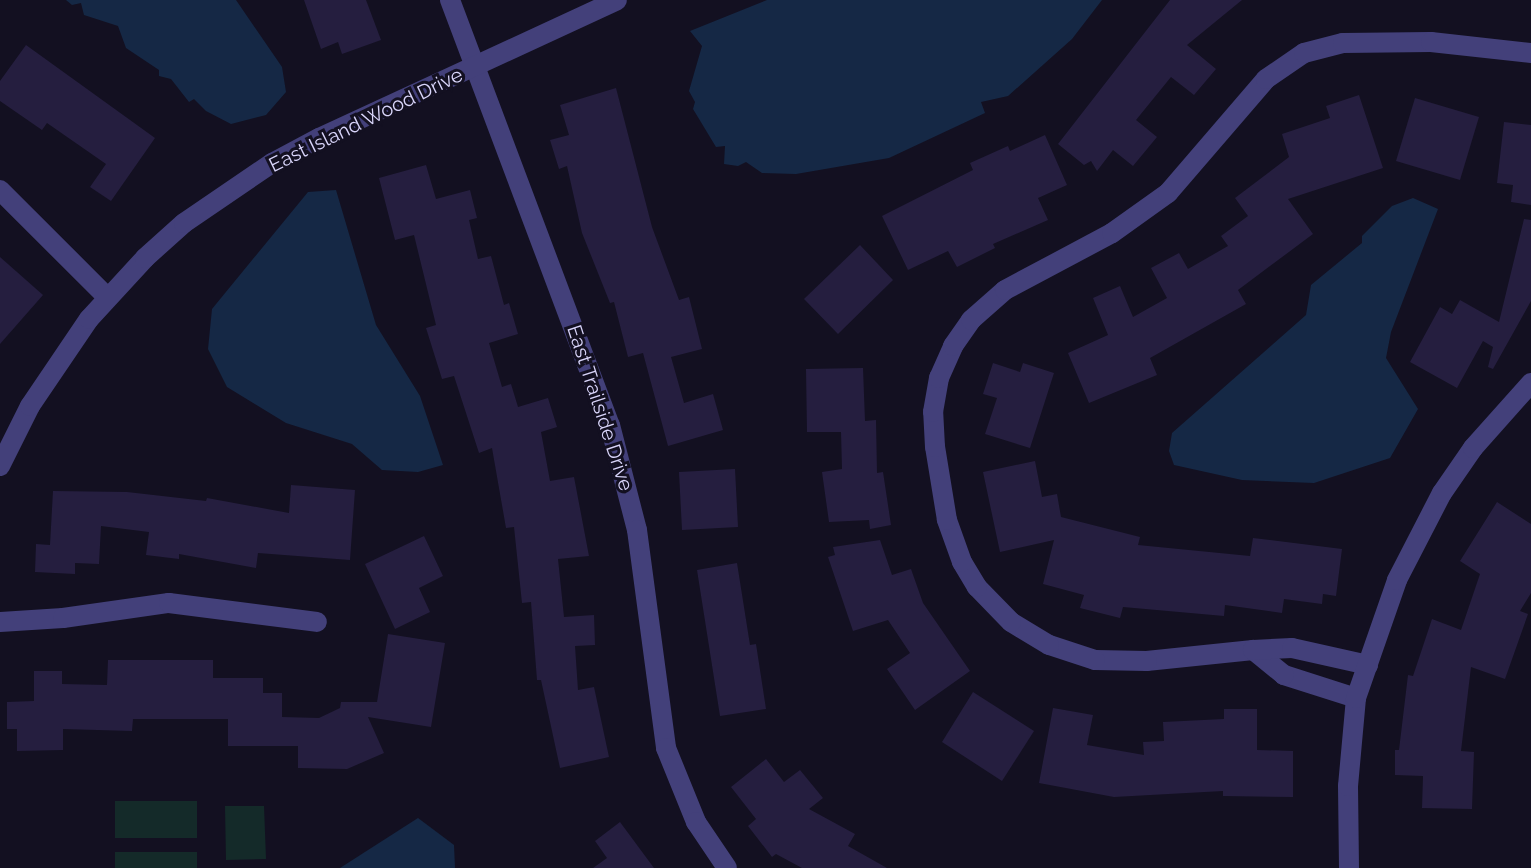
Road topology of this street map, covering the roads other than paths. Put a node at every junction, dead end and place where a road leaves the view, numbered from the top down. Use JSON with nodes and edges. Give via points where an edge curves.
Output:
{"nodes":[{"id":1,"x":450,"y":0,"type":"edge"},
{"id":2,"x":617,"y":0,"type":"edge"},
{"id":3,"x":1531,"y":53,"type":"edge"},
{"id":4,"x":477,"y":67,"type":"junction"},
{"id":5,"x":0,"y":190,"type":"edge"},
{"id":6,"x":107,"y":297,"type":"junction"},
{"id":7,"x":1531,"y":383,"type":"edge"},
{"id":8,"x":0,"y":466,"type":"edge"},
{"id":9,"x":0,"y":622,"type":"edge"},
{"id":10,"x":317,"y":622,"type":"dead end"},
{"id":11,"x":1253,"y":650,"type":"junction"},
{"id":12,"x":1368,"y":665,"type":"junction"},
{"id":13,"x":1356,"y":698,"type":"junction"},
{"id":14,"x":727,"y":868,"type":"edge"},
{"id":15,"x":1349,"y":868,"type":"edge"}],
"edges":[{"from":1,"to":4,"type":"street","name":"East Trailside Drive"},
{"from":2,"to":4,"type":"street","name":"East Island Wood Drive"},
{"from":3,"to":11,"type":"street","via":[[1431,42],[1343,43],[1304,53],[1266,79],[1168,193],[1112,233],[1005,290],[971,320],[953,346],[939,378],[933,412],[947,520],[977,587],[1011,622],[1049,645],[1095,660],[1147,661]]},
{"from":4,"to":6,"type":"street","name":"East Island Wood Drive","via":[[272,163],[184,223]]},
{"from":4,"to":14,"type":"street","name":"East Trailside Drive","via":[[626,477],[668,754],[696,822]]},
{"from":5,"to":6,"type":"street"},
{"from":6,"to":8,"type":"street","name":"East Island Wood Drive","via":[[57,361]]},
{"from":7,"to":12,"type":"street","via":[[1473,448],[1442,493],[1397,580]]},
{"from":9,"to":10,"type":"street","via":[[169,603]]},
{"from":11,"to":12,"type":"street","via":[[1292,648]]},
{"from":11,"to":13,"type":"street","via":[[1284,675]]},
{"from":12,"to":13,"type":"street"},
{"from":13,"to":15,"type":"street","via":[[1348,786]]}]}
